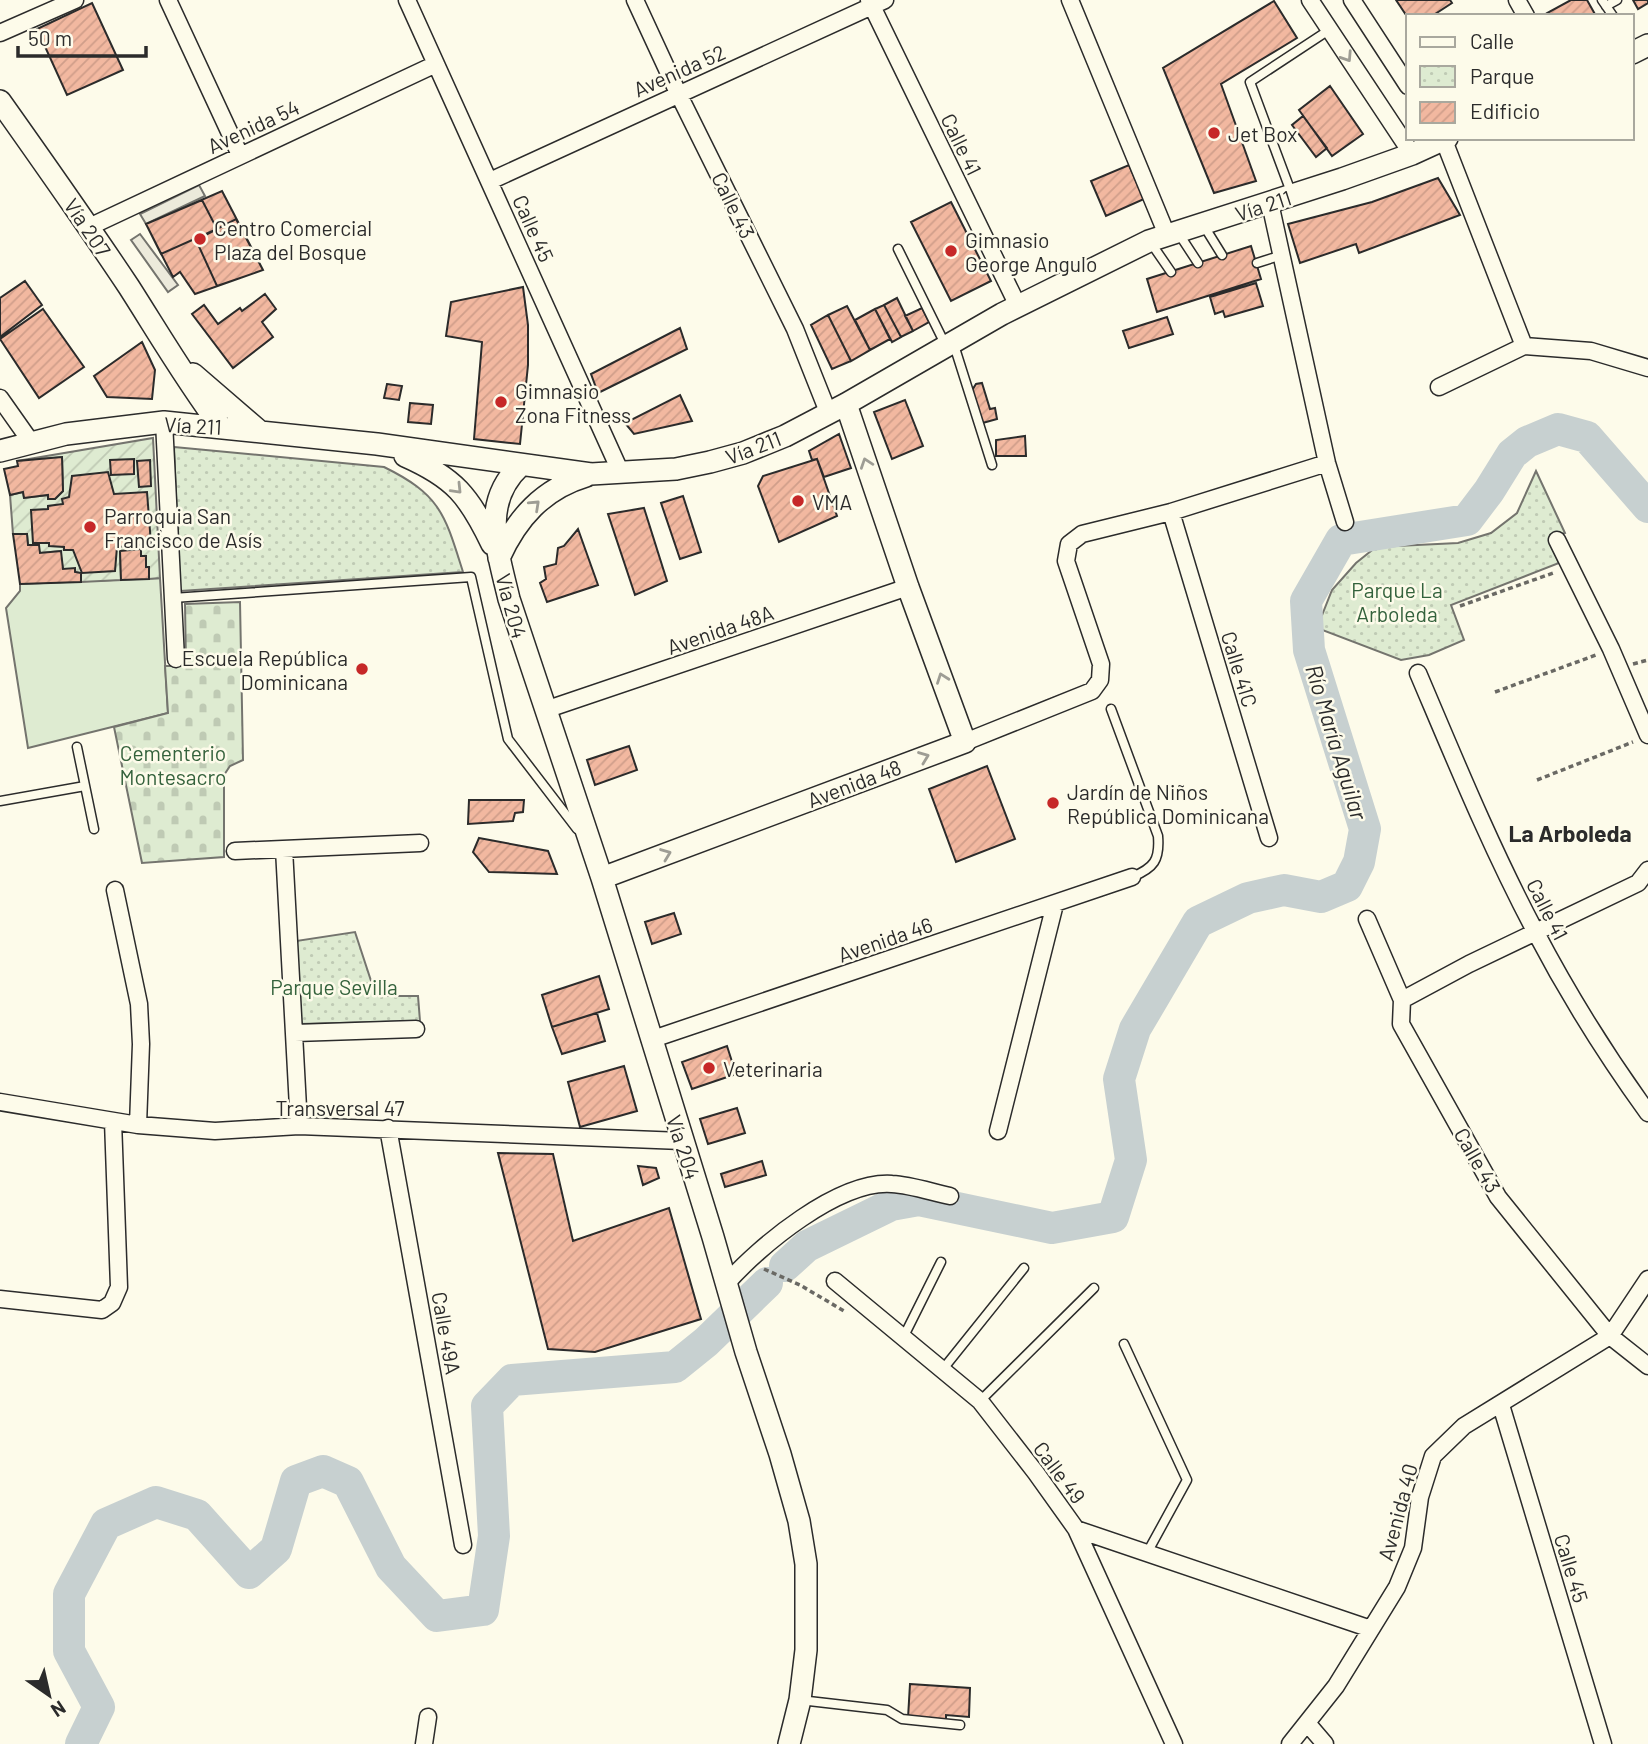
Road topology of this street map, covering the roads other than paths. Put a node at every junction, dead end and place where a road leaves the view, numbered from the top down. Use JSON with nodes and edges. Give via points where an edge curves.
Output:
{"nodes":[{"id":1,"x":75,"y":0,"type":"edge"},
{"id":2,"x":169,"y":0,"type":"edge"},
{"id":3,"x":407,"y":0,"type":"edge"},
{"id":4,"x":635,"y":0,"type":"edge"},
{"id":5,"x":1070,"y":0,"type":"edge"},
{"id":6,"x":1310,"y":0,"type":"edge"},
{"id":7,"x":1352,"y":0,"type":"edge"},
{"id":8,"x":1617,"y":0,"type":"edge"},
{"id":9,"x":876,"y":2,"type":"edge"},
{"id":10,"x":1604,"y":3,"type":"edge"},
{"id":11,"x":1329,"y":30,"type":"junction"},
{"id":12,"x":0,"y":33,"type":"edge"},
{"id":13,"x":436,"y":64,"type":"junction"},
{"id":14,"x":1406,"y":83,"type":"edge"},
{"id":15,"x":678,"y":93,"type":"junction"},
{"id":16,"x":0,"y":101,"type":"edge"},
{"id":17,"x":1442,"y":140,"type":"edge"},
{"id":18,"x":1444,"y":140,"type":"edge"},
{"id":19,"x":240,"y":155,"type":"junction"},
{"id":20,"x":1412,"y":155,"type":"junction"},
{"id":21,"x":490,"y":181,"type":"junction"},
{"id":22,"x":1292,"y":195,"type":"junction"},
{"id":23,"x":1270,"y":203,"type":"junction"},
{"id":24,"x":1202,"y":224,"type":"junction"},
{"id":25,"x":89,"y":227,"type":"junction"},
{"id":26,"x":1165,"y":236,"type":"junction"},
{"id":27,"x":898,"y":249,"type":"dead end"},
{"id":28,"x":1222,"y":256,"type":"dead end"},
{"id":29,"x":1282,"y":256,"type":"junction"},
{"id":30,"x":1198,"y":263,"type":"dead end"},
{"id":31,"x":1256,"y":264,"type":"dead end"},
{"id":32,"x":1171,"y":272,"type":"dead end"},
{"id":33,"x":1017,"y":306,"type":"junction"},
{"id":34,"x":950,"y":345,"type":"junction"},
{"id":35,"x":1524,"y":345,"type":"junction"},
{"id":36,"x":172,"y":354,"type":"junction"},
{"id":37,"x":1648,"y":368,"type":"edge"},
{"id":38,"x":1438,"y":387,"type":"dead end"},
{"id":39,"x":0,"y":398,"type":"edge"},
{"id":40,"x":837,"y":408,"type":"junction"},
{"id":41,"x":164,"y":422,"type":"junction"},
{"id":42,"x":221,"y":427,"type":"junction"},
{"id":43,"x":258,"y":430,"type":"junction"},
{"id":44,"x":31,"y":442,"type":"junction"},
{"id":45,"x":377,"y":444,"type":"junction"},
{"id":46,"x":0,"y":451,"type":"edge"},
{"id":47,"x":1327,"y":463,"type":"junction"},
{"id":48,"x":992,"y":465,"type":"dead end"},
{"id":49,"x":520,"y":466,"type":"junction"},
{"id":50,"x":621,"y":473,"type":"junction"},
{"id":51,"x":591,"y":474,"type":"junction"},
{"id":52,"x":1171,"y":512,"type":"junction"},
{"id":53,"x":1345,"y":522,"type":"dead end"},
{"id":54,"x":1557,"y":540,"type":"dead end"},
{"id":55,"x":499,"y":558,"type":"junction"},
{"id":56,"x":908,"y":587,"type":"junction"},
{"id":57,"x":173,"y":598,"type":"junction"},
{"id":58,"x":176,"y":659,"type":"dead end"},
{"id":59,"x":1418,"y":673,"type":"dead end"},
{"id":60,"x":1111,"y":709,"type":"dead end"},
{"id":61,"x":545,"y":710,"type":"junction"},
{"id":62,"x":1642,"y":738,"type":"edge"},
{"id":63,"x":965,"y":742,"type":"junction"},
{"id":64,"x":77,"y":747,"type":"dead end"},
{"id":65,"x":85,"y":786,"type":"junction"},
{"id":66,"x":0,"y":801,"type":"edge"},
{"id":67,"x":94,"y":829,"type":"dead end"},
{"id":68,"x":1269,"y":838,"type":"dead end"},
{"id":69,"x":420,"y":843,"type":"dead end"},
{"id":70,"x":592,"y":848,"type":"junction"},
{"id":71,"x":284,"y":849,"type":"junction"},
{"id":72,"x":234,"y":851,"type":"dead end"},
{"id":73,"x":1643,"y":876,"type":"edge"},
{"id":74,"x":1132,"y":877,"type":"joint"},
{"id":75,"x":602,"y":878,"type":"junction"},
{"id":76,"x":115,"y":890,"type":"dead end"},
{"id":77,"x":1055,"y":904,"type":"junction"},
{"id":78,"x":1367,"y":919,"type":"dead end"},
{"id":79,"x":1535,"y":932,"type":"junction"},
{"id":80,"x":1402,"y":1000,"type":"junction"},
{"id":81,"x":416,"y":1029,"type":"dead end"},
{"id":82,"x":295,"y":1033,"type":"junction"},
{"id":83,"x":650,"y":1040,"type":"junction"},
{"id":84,"x":0,"y":1101,"type":"edge"},
{"id":85,"x":1648,"y":1113,"type":"edge"},
{"id":86,"x":113,"y":1121,"type":"junction"},
{"id":87,"x":138,"y":1125,"type":"junction"},
{"id":88,"x":299,"y":1126,"type":"junction"},
{"id":89,"x":388,"y":1128,"type":"junction"},
{"id":90,"x":998,"y":1131,"type":"dead end"},
{"id":91,"x":682,"y":1141,"type":"junction"},
{"id":92,"x":950,"y":1196,"type":"dead end"},
{"id":93,"x":941,"y":1262,"type":"dead end"},
{"id":94,"x":1024,"y":1268,"type":"dead end"},
{"id":95,"x":1648,"y":1279,"type":"edge"},
{"id":96,"x":835,"y":1281,"type":"dead end"},
{"id":97,"x":1094,"y":1288,"type":"dead end"},
{"id":98,"x":728,"y":1291,"type":"junction"},
{"id":99,"x":0,"y":1299,"type":"edge"},
{"id":100,"x":904,"y":1336,"type":"junction"},
{"id":101,"x":1611,"y":1336,"type":"junction"},
{"id":102,"x":1124,"y":1344,"type":"dead end"},
{"id":103,"x":1648,"y":1366,"type":"edge"},
{"id":104,"x":943,"y":1369,"type":"junction"},
{"id":105,"x":980,"y":1401,"type":"junction"},
{"id":106,"x":1501,"y":1405,"type":"junction"},
{"id":107,"x":1076,"y":1529,"type":"junction"},
{"id":108,"x":463,"y":1545,"type":"dead end"},
{"id":109,"x":1147,"y":1553,"type":"junction"},
{"id":110,"x":1371,"y":1629,"type":"junction"},
{"id":111,"x":800,"y":1700,"type":"junction"},
{"id":112,"x":428,"y":1717,"type":"dead end"},
{"id":113,"x":1307,"y":1723,"type":"junction"},
{"id":114,"x":960,"y":1725,"type":"dead end"},
{"id":115,"x":424,"y":1744,"type":"edge"},
{"id":116,"x":789,"y":1744,"type":"edge"},
{"id":117,"x":1174,"y":1744,"type":"edge"},
{"id":118,"x":1290,"y":1744,"type":"edge"},
{"id":119,"x":1325,"y":1744,"type":"edge"},
{"id":120,"x":1603,"y":1744,"type":"edge"}],
"edges":[{"from":1,"to":12,"type":"street"},
{"from":2,"to":19,"type":"street"},
{"from":3,"to":13,"type":"street","name":"Calle 45"},
{"from":4,"to":15,"type":"street","name":"Calle 43"},
{"from":5,"to":26,"type":"street"},
{"from":6,"to":11,"type":"street"},
{"from":7,"to":14,"type":"street"},
{"from":8,"to":10,"type":"lane"},
{"from":9,"to":15,"type":"street","name":"Avenida 52"},
{"from":9,"to":33,"type":"street","name":"Calle 41"},
{"from":11,"to":20,"type":"street","one_way":true},
{"from":11,"to":22,"type":"lane","via":[[1250,82]]},
{"from":13,"to":19,"type":"street","name":"Avenida 54"},
{"from":13,"to":21,"type":"street","name":"Calle 45"},
{"from":15,"to":21,"type":"street","name":"Avenida 52"},
{"from":15,"to":40,"type":"street","name":"Calle 43"},
{"from":16,"to":25,"type":"main road","name":"Vía 207"},
{"from":17,"to":20,"type":"main road","name":"Vía 211"},
{"from":18,"to":35,"type":"street"},
{"from":19,"to":25,"type":"street","name":"Avenida 54"},
{"from":20,"to":22,"type":"main road","name":"Vía 211"},
{"from":21,"to":50,"type":"street","name":"Calle 45"},
{"from":22,"to":23,"type":"main road","name":"Vía 211"},
{"from":23,"to":24,"type":"main road","name":"Vía 211"},
{"from":23,"to":29,"type":"street"},
{"from":24,"to":26,"type":"main road","name":"Vía 211"},
{"from":24,"to":28,"type":"lane"},
{"from":25,"to":36,"type":"main road","name":"Vía 207"},
{"from":26,"to":30,"type":"lane"},
{"from":26,"to":32,"type":"lane"},
{"from":26,"to":33,"type":"main road","name":"Vía 211"},
{"from":27,"to":34,"type":"lane"},
{"from":29,"to":31,"type":"lane"},
{"from":29,"to":47,"type":"street"},
{"from":33,"to":34,"type":"main road","name":"Vía 211"},
{"from":34,"to":40,"type":"main road","name":"Vía 211"},
{"from":34,"to":48,"type":"lane"},
{"from":35,"to":37,"type":"street","via":[[1591,351]]},
{"from":35,"to":38,"type":"street"},
{"from":36,"to":42,"type":"main road","name":"Vía 207"},
{"from":36,"to":43,"type":"main road","name":"Vía 207"},
{"from":39,"to":44,"type":"street"},
{"from":40,"to":50,"type":"main road","name":"Vía 211","via":[[743,453],[676,469]]},
{"from":56,"to":40,"type":"main road","name":"Calle 43","one_way":true},
{"from":41,"to":42,"type":"main road","name":"Vía 211"},
{"from":41,"to":44,"type":"main road","name":"Vía 211"},
{"from":41,"to":57,"type":"street"},
{"from":42,"to":43,"type":"main road","name":"Vía 211"},
{"from":43,"to":45,"type":"main road","name":"Vía 211"},
{"from":44,"to":46,"type":"main road","name":"Vía 211"},
{"from":45,"to":49,"type":"main road","name":"Vía 211"},
{"from":45,"to":55,"type":"main road","one_way":true,"via":[[430,467],[457,487],[482,522]]},
{"from":47,"to":52,"type":"street"},
{"from":47,"to":53,"type":"street"},
{"from":49,"to":51,"type":"main road","name":"Vía 211"},
{"from":49,"to":55,"type":"main road","name":"Vía 204","via":[[507,478],[494,514]]},
{"from":50,"to":51,"type":"main road","name":"Vía 211"},
{"from":55,"to":51,"type":"main road","name":"Vía 204","one_way":true,"via":[[516,525],[541,498]]},
{"from":52,"to":63,"type":"street","name":"Avenida 48","via":[[1082,534],[1069,544],[1066,561],[1101,664],[1100,680],[1092,691]]},
{"from":52,"to":68,"type":"street","name":"Calle 41C"},
{"from":54,"to":62,"type":"street","via":[[1611,649]]},
{"from":55,"to":61,"type":"main road","name":"Vía 204"},
{"from":56,"to":61,"type":"street","name":"Avenida 48A"},
{"from":63,"to":56,"type":"main road","name":"Calle 43","one_way":true},
{"from":57,"to":58,"type":"street"},
{"from":57,"to":70,"type":"lane","via":[[471,577],[508,739]]},
{"from":59,"to":79,"type":"street","name":"Calle 41","via":[[1475,808]]},
{"from":60,"to":74,"type":"lane","via":[[1158,836],[1158,858],[1152,867]]},
{"from":61,"to":70,"type":"main road","name":"Vía 204"},
{"from":75,"to":63,"type":"main road","name":"Avenida 48","one_way":true},
{"from":64,"to":65,"type":"lane"},
{"from":65,"to":66,"type":"lane"},
{"from":65,"to":67,"type":"lane"},
{"from":69,"to":71,"type":"street"},
{"from":70,"to":75,"type":"main road","name":"Vía 204"},
{"from":71,"to":72,"type":"street"},
{"from":71,"to":82,"type":"street"},
{"from":73,"to":79,"type":"street"},
{"from":74,"to":77,"type":"street","name":"Avenida 46"},
{"from":75,"to":83,"type":"main road","name":"Vía 204"},
{"from":76,"to":87,"type":"street","via":[[139,1004]]},
{"from":77,"to":83,"type":"street","name":"Avenida 46"},
{"from":77,"to":90,"type":"street"},
{"from":78,"to":80,"type":"street","name":"Calle 43"},
{"from":79,"to":80,"type":"street"},
{"from":79,"to":85,"type":"street","name":"Calle 41"},
{"from":80,"to":101,"type":"street","name":"Calle 43","via":[[1401,1024],[1498,1197]]},
{"from":81,"to":82,"type":"street"},
{"from":82,"to":88,"type":"street"},
{"from":83,"to":91,"type":"main road","name":"Vía 204"},
{"from":84,"to":86,"type":"street","name":"Transversal 47"},
{"from":86,"to":87,"type":"street","name":"Transversal 47"},
{"from":86,"to":99,"type":"street","via":[[119,1287],[112,1303],[102,1310]]},
{"from":87,"to":88,"type":"street","name":"Transversal 47","via":[[215,1131]]},
{"from":88,"to":89,"type":"street","name":"Transversal 47"},
{"from":89,"to":91,"type":"street","name":"Transversal 47"},
{"from":89,"to":108,"type":"street","name":"Calle 49A"},
{"from":91,"to":98,"type":"main road","name":"Vía 204"},
{"from":92,"to":98,"type":"street","via":[[891,1184],[855,1190],[809,1213],[746,1262]]},
{"from":93,"to":100,"type":"lane"},
{"from":94,"to":104,"type":"lane"},
{"from":95,"to":101,"type":"street","name":"Avenida 40"},
{"from":96,"to":100,"type":"street","name":"Calle 49"},
{"from":97,"to":105,"type":"lane"},
{"from":98,"to":111,"type":"main road","name":"Vía 204","via":[[799,1521],[806,1564],[806,1650]]},
{"from":100,"to":104,"type":"street","name":"Calle 49"},
{"from":101,"to":103,"type":"street","name":"Calle 43"},
{"from":101,"to":106,"type":"street","name":"Avenida 40"},
{"from":102,"to":109,"type":"lane","via":[[1187,1480]]},
{"from":104,"to":105,"type":"street","name":"Calle 49"},
{"from":105,"to":107,"type":"street","name":"Calle 49"},
{"from":106,"to":110,"type":"street","name":"Avenida 40","via":[[1464,1426],[1433,1456],[1420,1497],[1413,1549]]},
{"from":106,"to":120,"type":"street","name":"Calle 45"},
{"from":107,"to":109,"type":"street"},
{"from":107,"to":117,"type":"street","name":"Calle 49"},
{"from":109,"to":110,"type":"street"},
{"from":110,"to":113,"type":"street","name":"Avenida 40"},
{"from":111,"to":114,"type":"lane","via":[[887,1710],[902,1719]]},
{"from":111,"to":116,"type":"main road","name":"Vía 204"},
{"from":112,"to":115,"type":"street"},
{"from":113,"to":118,"type":"street","name":"Avenida 40"},
{"from":113,"to":119,"type":"street"}]}
